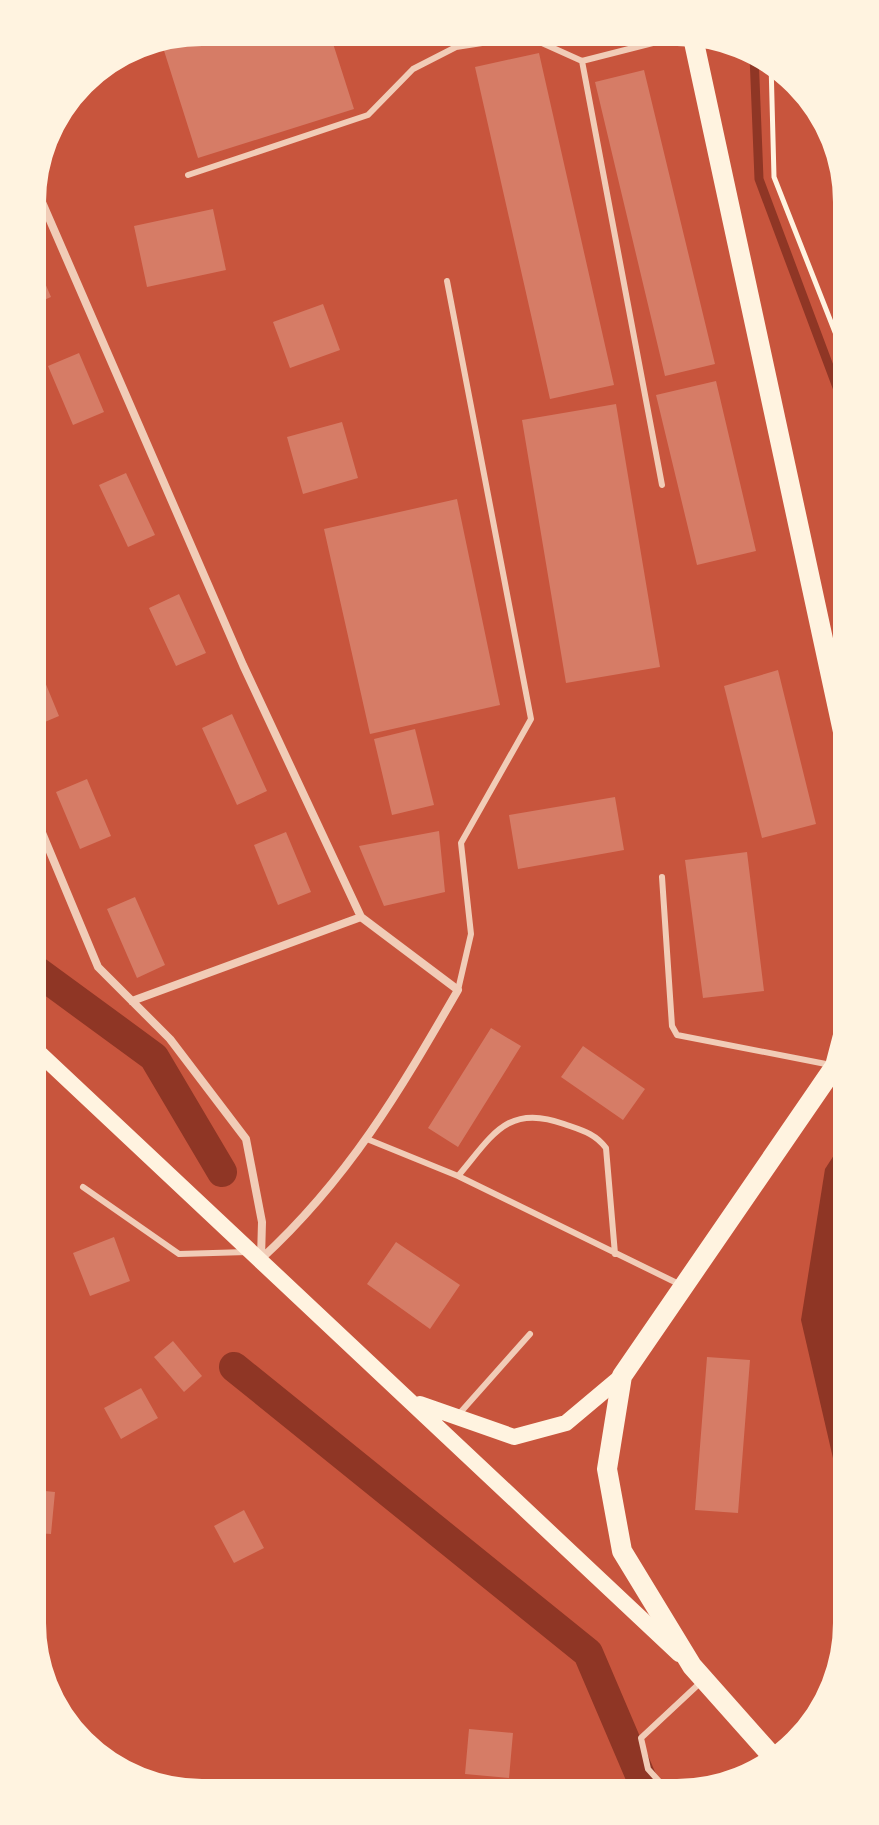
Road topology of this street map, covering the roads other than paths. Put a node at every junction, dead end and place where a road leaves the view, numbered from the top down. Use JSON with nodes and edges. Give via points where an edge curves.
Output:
{"nodes":[{"id":1,"x":483,"y":44,"type":"edge"},
{"id":2,"x":542,"y":44,"type":"edge"},
{"id":3,"x":649,"y":44,"type":"edge"},
{"id":4,"x":695,"y":45,"type":"edge"},
{"id":5,"x":582,"y":61,"type":"junction"},
{"id":6,"x":188,"y":175,"type":"dead end"},
{"id":7,"x":44,"y":207,"type":"edge"},
{"id":8,"x":447,"y":281,"type":"dead end"},
{"id":9,"x":662,"y":485,"type":"dead end"},
{"id":10,"x":835,"y":695,"type":"edge"},
{"id":11,"x":44,"y":837,"type":"edge"},
{"id":12,"x":662,"y":877,"type":"dead end"},
{"id":13,"x":361,"y":917,"type":"junction"},
{"id":14,"x":458,"y":990,"type":"junction"},
{"id":15,"x":132,"y":1001,"type":"junction"},
{"id":16,"x":44,"y":1057,"type":"edge"},
{"id":17,"x":835,"y":1066,"type":"joint"},
{"id":18,"x":367,"y":1139,"type":"junction"},
{"id":19,"x":458,"y":1176,"type":"junction"},
{"id":20,"x":83,"y":1187,"type":"dead end"},
{"id":21,"x":615,"y":1254,"type":"junction"},
{"id":22,"x":257,"y":1255,"type":"junction"},
{"id":23,"x":685,"y":1286,"type":"junction"},
{"id":24,"x":530,"y":1334,"type":"dead end"},
{"id":25,"x":622,"y":1376,"type":"junction"},
{"id":26,"x":415,"y":1402,"type":"junction"},
{"id":27,"x":456,"y":1417,"type":"junction"},
{"id":28,"x":698,"y":1672,"type":"junction"},
{"id":29,"x":768,"y":1752,"type":"edge"},
{"id":30,"x":659,"y":1781,"type":"edge"}],
"edges":[{"from":1,"to":6,"type":"lane","via":[[456,47],[413,69],[368,115]]},
{"from":2,"to":5,"type":"lane"},
{"from":3,"to":5,"type":"lane"},
{"from":4,"to":10,"type":"main road"},
{"from":5,"to":9,"type":"lane"},
{"from":7,"to":13,"type":"street","via":[[243,665]]},
{"from":8,"to":14,"type":"lane","via":[[531,719],[461,843],[471,934]]},
{"from":11,"to":15,"type":"street","via":[[98,967]]},
{"from":12,"to":17,"type":"lane","via":[[672,1026],[677,1035]]},
{"from":13,"to":14,"type":"street"},
{"from":13,"to":15,"type":"street"},
{"from":14,"to":18,"type":"street"},
{"from":15,"to":22,"type":"street","via":[[170,1039],[246,1139],[262,1222]]},
{"from":16,"to":22,"type":"main road"},
{"from":17,"to":23,"type":"main road"},
{"from":18,"to":19,"type":"lane"},
{"from":18,"to":22,"type":"street","via":[[302,1221]]},
{"from":19,"to":21,"type":"lane"},
{"from":19,"to":21,"type":"lane","via":[[495,1132],[520,1118],[537,1114],[597,1136],[606,1148]]},
{"from":20,"to":22,"type":"lane","via":[[179,1254]]},
{"from":21,"to":23,"type":"lane"},
{"from":22,"to":26,"type":"main road"},
{"from":23,"to":25,"type":"main road"},
{"from":24,"to":27,"type":"lane"},
{"from":25,"to":27,"type":"main road","via":[[566,1423],[514,1437]]},
{"from":25,"to":28,"type":"main road","via":[[607,1469],[622,1551]]},
{"from":26,"to":27,"type":"main road"},
{"from":26,"to":28,"type":"main road"},
{"from":28,"to":29,"type":"main road"},
{"from":28,"to":30,"type":"lane","via":[[641,1738],[648,1769]]}]}
